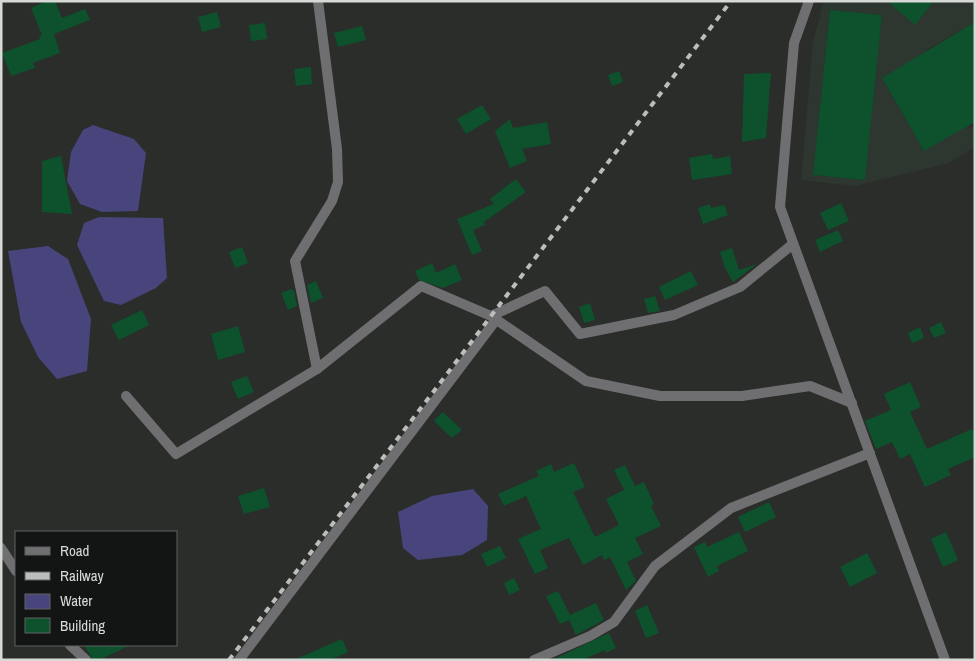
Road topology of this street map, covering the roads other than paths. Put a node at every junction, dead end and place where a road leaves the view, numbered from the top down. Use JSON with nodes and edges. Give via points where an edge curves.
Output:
{"nodes":[{"id":1,"x":318,"y":1,"type":"edge"},
{"id":2,"x":809,"y":1,"type":"edge"},
{"id":3,"x":793,"y":244,"type":"junction"},
{"id":4,"x":494,"y":318,"type":"junction"},
{"id":5,"x":317,"y":369,"type":"junction"},
{"id":6,"x":126,"y":396,"type":"dead end"},
{"id":7,"x":852,"y":404,"type":"junction"},
{"id":8,"x":870,"y":453,"type":"junction"},
{"id":9,"x":1,"y":548,"type":"edge"},
{"id":10,"x":15,"y":569,"type":"edge"},
{"id":11,"x":71,"y":646,"type":"edge"},
{"id":12,"x":86,"y":660,"type":"edge"},
{"id":13,"x":239,"y":660,"type":"edge"},
{"id":14,"x":534,"y":660,"type":"edge"},
{"id":15,"x":945,"y":660,"type":"edge"}],
"edges":[{"from":1,"to":5,"type":"street","via":[[337,150],[338,182],[332,201],[295,261]]},
{"from":2,"to":3,"type":"street","via":[[794,43],[780,208]]},
{"from":3,"to":4,"type":"street","via":[[740,287],[674,315],[580,334],[545,292]]},
{"from":3,"to":7,"type":"street"},
{"from":4,"to":5,"type":"street","via":[[421,286]]},
{"from":4,"to":7,"type":"street","via":[[586,380],[660,396],[742,396],[810,386]]},
{"from":4,"to":13,"type":"street"},
{"from":5,"to":6,"type":"street","via":[[176,454]]},
{"from":7,"to":8,"type":"street"},
{"from":8,"to":14,"type":"street","via":[[731,508],[656,566],[614,622]]},
{"from":8,"to":15,"type":"street"},
{"from":9,"to":10,"type":"street"},
{"from":11,"to":12,"type":"street"}]}
